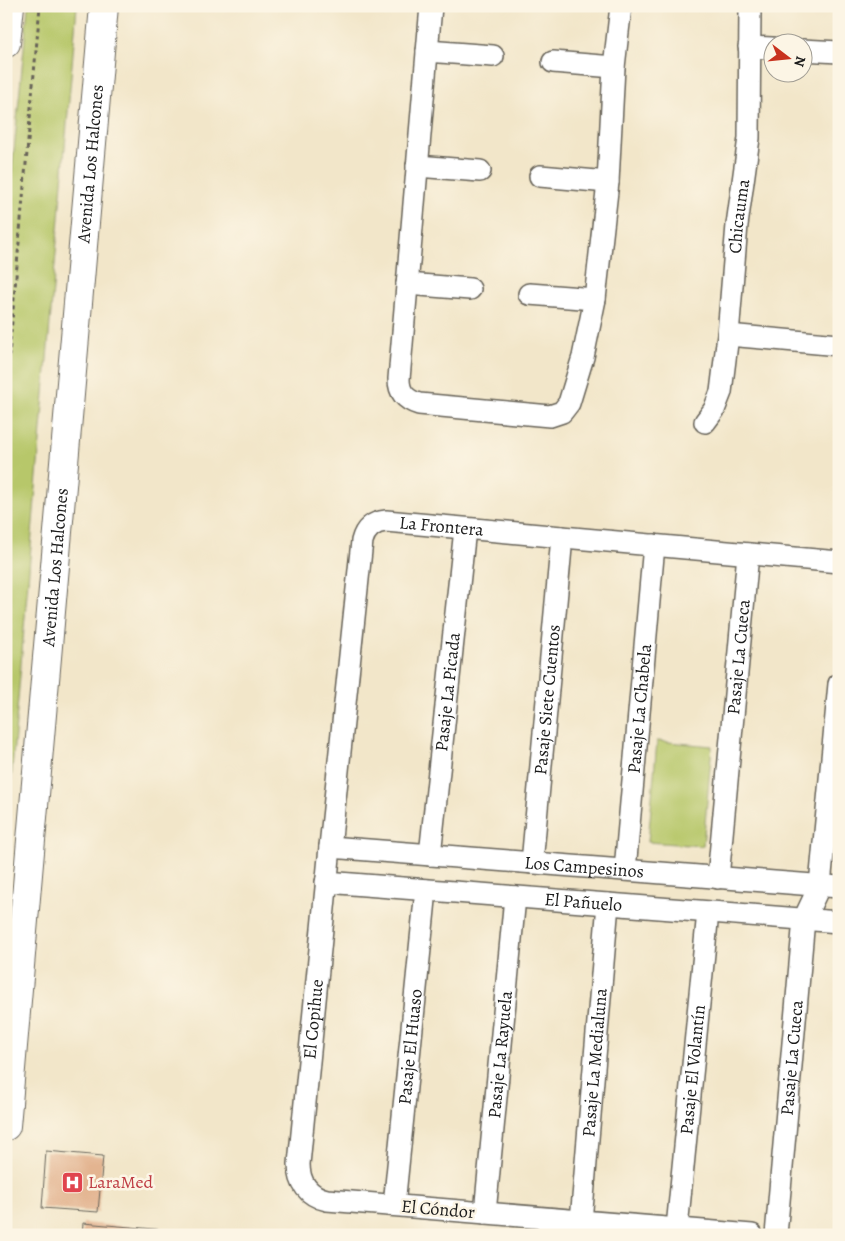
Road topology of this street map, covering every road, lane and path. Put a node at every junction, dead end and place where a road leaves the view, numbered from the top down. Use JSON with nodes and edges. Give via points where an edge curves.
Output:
{"nodes":[{"id":1,"x":10,"y":6,"type":"edge"},
{"id":2,"x":40,"y":6,"type":"edge"},
{"id":3,"x":104,"y":6,"type":"edge"},
{"id":4,"x":431,"y":6,"type":"edge"},
{"id":5,"x":621,"y":6,"type":"edge"},
{"id":6,"x":750,"y":6,"type":"edge"},
{"id":7,"x":6,"y":43,"type":"edge"},
{"id":8,"x":749,"y":47,"type":"junction"},
{"id":9,"x":762,"y":48,"type":"edge"},
{"id":10,"x":427,"y":51,"type":"junction"},
{"id":11,"x":812,"y":51,"type":"edge"},
{"id":12,"x":839,"y":52,"type":"edge"},
{"id":13,"x":493,"y":56,"type":"dead end"},
{"id":14,"x":553,"y":62,"type":"dead end"},
{"id":15,"x":614,"y":67,"type":"junction"},
{"id":16,"x":417,"y":166,"type":"junction"},
{"id":17,"x":480,"y":171,"type":"dead end"},
{"id":18,"x":540,"y":176,"type":"dead end"},
{"id":19,"x":608,"y":182,"type":"junction"},
{"id":20,"x":407,"y":284,"type":"junction"},
{"id":21,"x":470,"y":289,"type":"dead end"},
{"id":22,"x":529,"y":294,"type":"dead end"},
{"id":23,"x":595,"y":299,"type":"junction"},
{"id":24,"x":728,"y":335,"type":"junction"},
{"id":25,"x":839,"y":345,"type":"edge"},
{"id":26,"x":6,"y":389,"type":"edge"},
{"id":27,"x":705,"y":422,"type":"dead end"},
{"id":28,"x":465,"y":528,"type":"junction"},
{"id":29,"x":562,"y":537,"type":"junction"},
{"id":30,"x":654,"y":546,"type":"junction"},
{"id":31,"x":748,"y":554,"type":"junction"},
{"id":32,"x":839,"y":562,"type":"edge"},
{"id":33,"x":839,"y":684,"type":"edge"},
{"id":34,"x":330,"y":847,"type":"junction"},
{"id":35,"x":430,"y":855,"type":"junction"},
{"id":36,"x":532,"y":863,"type":"junction"},
{"id":37,"x":625,"y":870,"type":"junction"},
{"id":38,"x":718,"y":878,"type":"junction"},
{"id":39,"x":326,"y":882,"type":"junction"},
{"id":40,"x":829,"y":886,"type":"edge"},
{"id":41,"x":426,"y":890,"type":"junction"},
{"id":42,"x":515,"y":897,"type":"junction"},
{"id":43,"x":608,"y":904,"type":"junction"},
{"id":44,"x":708,"y":912,"type":"junction"},
{"id":45,"x":804,"y":919,"type":"junction"},
{"id":46,"x":839,"y":922,"type":"edge"},
{"id":47,"x":7,"y":1119,"type":"edge"},
{"id":48,"x":306,"y":1188,"type":"joint"},
{"id":49,"x":394,"y":1205,"type":"junction"},
{"id":50,"x":485,"y":1213,"type":"junction"},
{"id":51,"x":581,"y":1221,"type":"junction"},
{"id":52,"x":677,"y":1228,"type":"junction"},
{"id":53,"x":752,"y":1235,"type":"edge"},
{"id":54,"x":776,"y":1235,"type":"edge"}],
"edges":[{"from":1,"to":7,"type":"street"},
{"from":2,"to":26,"type":"path"},
{"from":3,"to":47,"type":"street","name":"Avenida Los Halcones"},
{"from":4,"to":10,"type":"street"},
{"from":5,"to":15,"type":"street"},
{"from":6,"to":8,"type":"street","name":"Chicauma"},
{"from":8,"to":9,"type":"street"},
{"from":8,"to":24,"type":"street","name":"Chicauma","via":[[750,131],[737,224]]},
{"from":10,"to":13,"type":"street"},
{"from":10,"to":16,"type":"street"},
{"from":11,"to":12,"type":"street"},
{"from":14,"to":15,"type":"street"},
{"from":15,"to":19,"type":"street"},
{"from":16,"to":17,"type":"street"},
{"from":16,"to":20,"type":"street"},
{"from":18,"to":19,"type":"street"},
{"from":19,"to":23,"type":"street"},
{"from":20,"to":21,"type":"street"},
{"from":20,"to":23,"type":"street","via":[[398,379],[400,390],[408,400],[419,404],[544,416],[562,412],[569,403]]},
{"from":22,"to":23,"type":"street"},
{"from":24,"to":25,"type":"street"},
{"from":24,"to":27,"type":"street","name":"Chicauma","via":[[721,392]]},
{"from":28,"to":29,"type":"street","name":"La Frontera"},
{"from":28,"to":34,"type":"street","name":"La Frontera","via":[[380,522],[371,526],[364,535]]},
{"from":28,"to":35,"type":"street","name":"Pasaje La Picada"},
{"from":29,"to":30,"type":"street","name":"La Frontera"},
{"from":29,"to":36,"type":"street","name":"Pasaje Siete Cuentos"},
{"from":30,"to":31,"type":"street","name":"La Frontera"},
{"from":30,"to":37,"type":"street","name":"Pasaje La Chabela"},
{"from":31,"to":32,"type":"street","name":"La Frontera"},
{"from":31,"to":38,"type":"street","name":"Pasaje La Cueca"},
{"from":33,"to":40,"type":"street","name":"Pasaje La Cueca"},
{"from":34,"to":35,"type":"street","name":"Los Campesinos"},
{"from":34,"to":39,"type":"street","name":"El Copihue"},
{"from":35,"to":36,"type":"street","name":"Los Campesinos"},
{"from":36,"to":37,"type":"street","name":"Los Campesinos"},
{"from":37,"to":38,"type":"street","name":"Los Campesinos"},
{"from":38,"to":40,"type":"street","name":"Los Campesinos"},
{"from":39,"to":41,"type":"street","name":"El Pañuelo"},
{"from":39,"to":48,"type":"street","name":"El Copihue","via":[[299,1164],[301,1181]]},
{"from":40,"to":45,"type":"street","name":"Pasaje La Cueca"},
{"from":41,"to":42,"type":"street","name":"El Pañuelo"},
{"from":41,"to":49,"type":"street","name":"Pasaje El Huaso"},
{"from":42,"to":43,"type":"street","name":"El Pañuelo"},
{"from":42,"to":50,"type":"street","name":"Pasaje La Rayuela"},
{"from":43,"to":44,"type":"street","name":"El Pañuelo"},
{"from":43,"to":51,"type":"street","name":"Pasaje La Medialuna"},
{"from":44,"to":45,"type":"street","name":"El Pañuelo"},
{"from":44,"to":52,"type":"street","name":"Pasaje El Volantín"},
{"from":45,"to":46,"type":"street","name":"El Pañuelo"},
{"from":45,"to":54,"type":"street","name":"Pasaje La Cueca"},
{"from":48,"to":49,"type":"street","name":"El Cóndor","via":[[327,1200]]},
{"from":49,"to":50,"type":"street","name":"El Cóndor"},
{"from":50,"to":51,"type":"street","name":"El Cóndor"},
{"from":51,"to":52,"type":"street","name":"El Cóndor"},
{"from":52,"to":53,"type":"street","name":"El Cóndor"}]}
